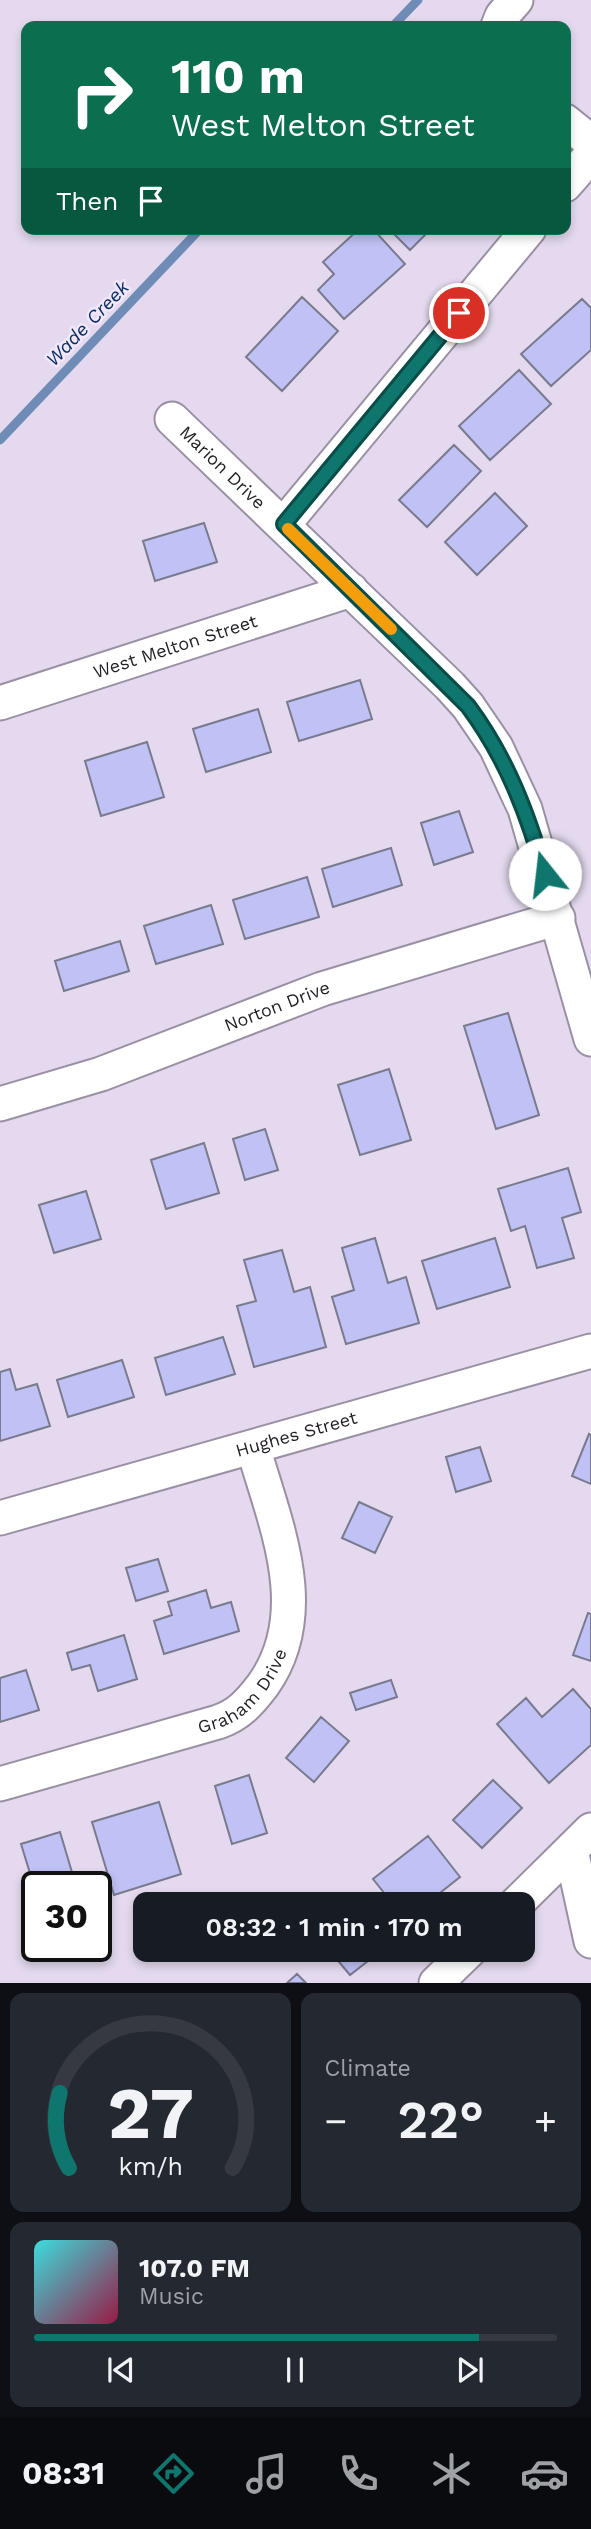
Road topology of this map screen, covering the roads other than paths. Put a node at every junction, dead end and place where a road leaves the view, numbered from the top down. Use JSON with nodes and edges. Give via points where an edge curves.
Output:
{"nodes":[{"id":1,"x":516,"y":0,"type":"edge"},
{"id":2,"x":500,"y":21,"type":"edge"},
{"id":3,"x":571,"y":126,"type":"edge"},
{"id":4,"x":591,"y":142,"type":"edge"},
{"id":5,"x":591,"y":155,"type":"edge"},
{"id":6,"x":571,"y":179,"type":"edge"},
{"id":7,"x":524,"y":235,"type":"edge"},
{"id":8,"x":172,"y":419,"type":"dead end"},
{"id":9,"x":284,"y":524,"type":"junction"},
{"id":10,"x":351,"y":590,"type":"junction"},
{"id":11,"x":0,"y":703,"type":"edge"},
{"id":12,"x":558,"y":918,"type":"junction"},
{"id":13,"x":591,"y":1039,"type":"edge"},
{"id":14,"x":0,"y":1104,"type":"edge"},
{"id":15,"x":591,"y":1350,"type":"edge"},
{"id":16,"x":253,"y":1447,"type":"junction"},
{"id":17,"x":0,"y":1518,"type":"edge"},
{"id":18,"x":0,"y":1784,"type":"edge"},
{"id":19,"x":581,"y":1840,"type":"edge"},
{"id":20,"x":528,"y":1892,"type":"edge"},
{"id":21,"x":591,"y":1941,"type":"edge"},
{"id":22,"x":458,"y":1962,"type":"edge"},
{"id":23,"x":436,"y":1983,"type":"edge"}],
"edges":[{"from":1,"to":2,"type":"street"},
{"from":3,"to":4,"type":"street"},
{"from":5,"to":6,"type":"street"},
{"from":7,"to":9,"type":"street"},
{"from":8,"to":9,"type":"street","name":"Marion Drive"},
{"from":9,"to":10,"type":"street","name":"Marion Drive"},
{"from":10,"to":11,"type":"street","name":"West Melton Street"},
{"from":10,"to":12,"type":"street","name":"Marion Drive","via":[[450,686],[496,747],[525,809]]},
{"from":12,"to":13,"type":"street","name":"Marion Drive"},
{"from":12,"to":14,"type":"street","name":"Norton Drive","via":[[334,985],[101,1074]]},
{"from":15,"to":16,"type":"street","name":"Hughes Street"},
{"from":16,"to":17,"type":"street","name":"Hughes Street"},
{"from":16,"to":18,"type":"street","name":"Graham Drive","via":[[285,1561],[290,1601],[286,1633],[275,1663],[251,1701],[218,1722]]},
{"from":19,"to":20,"type":"street"},
{"from":19,"to":21,"type":"street"},
{"from":22,"to":23,"type":"street"}]}
